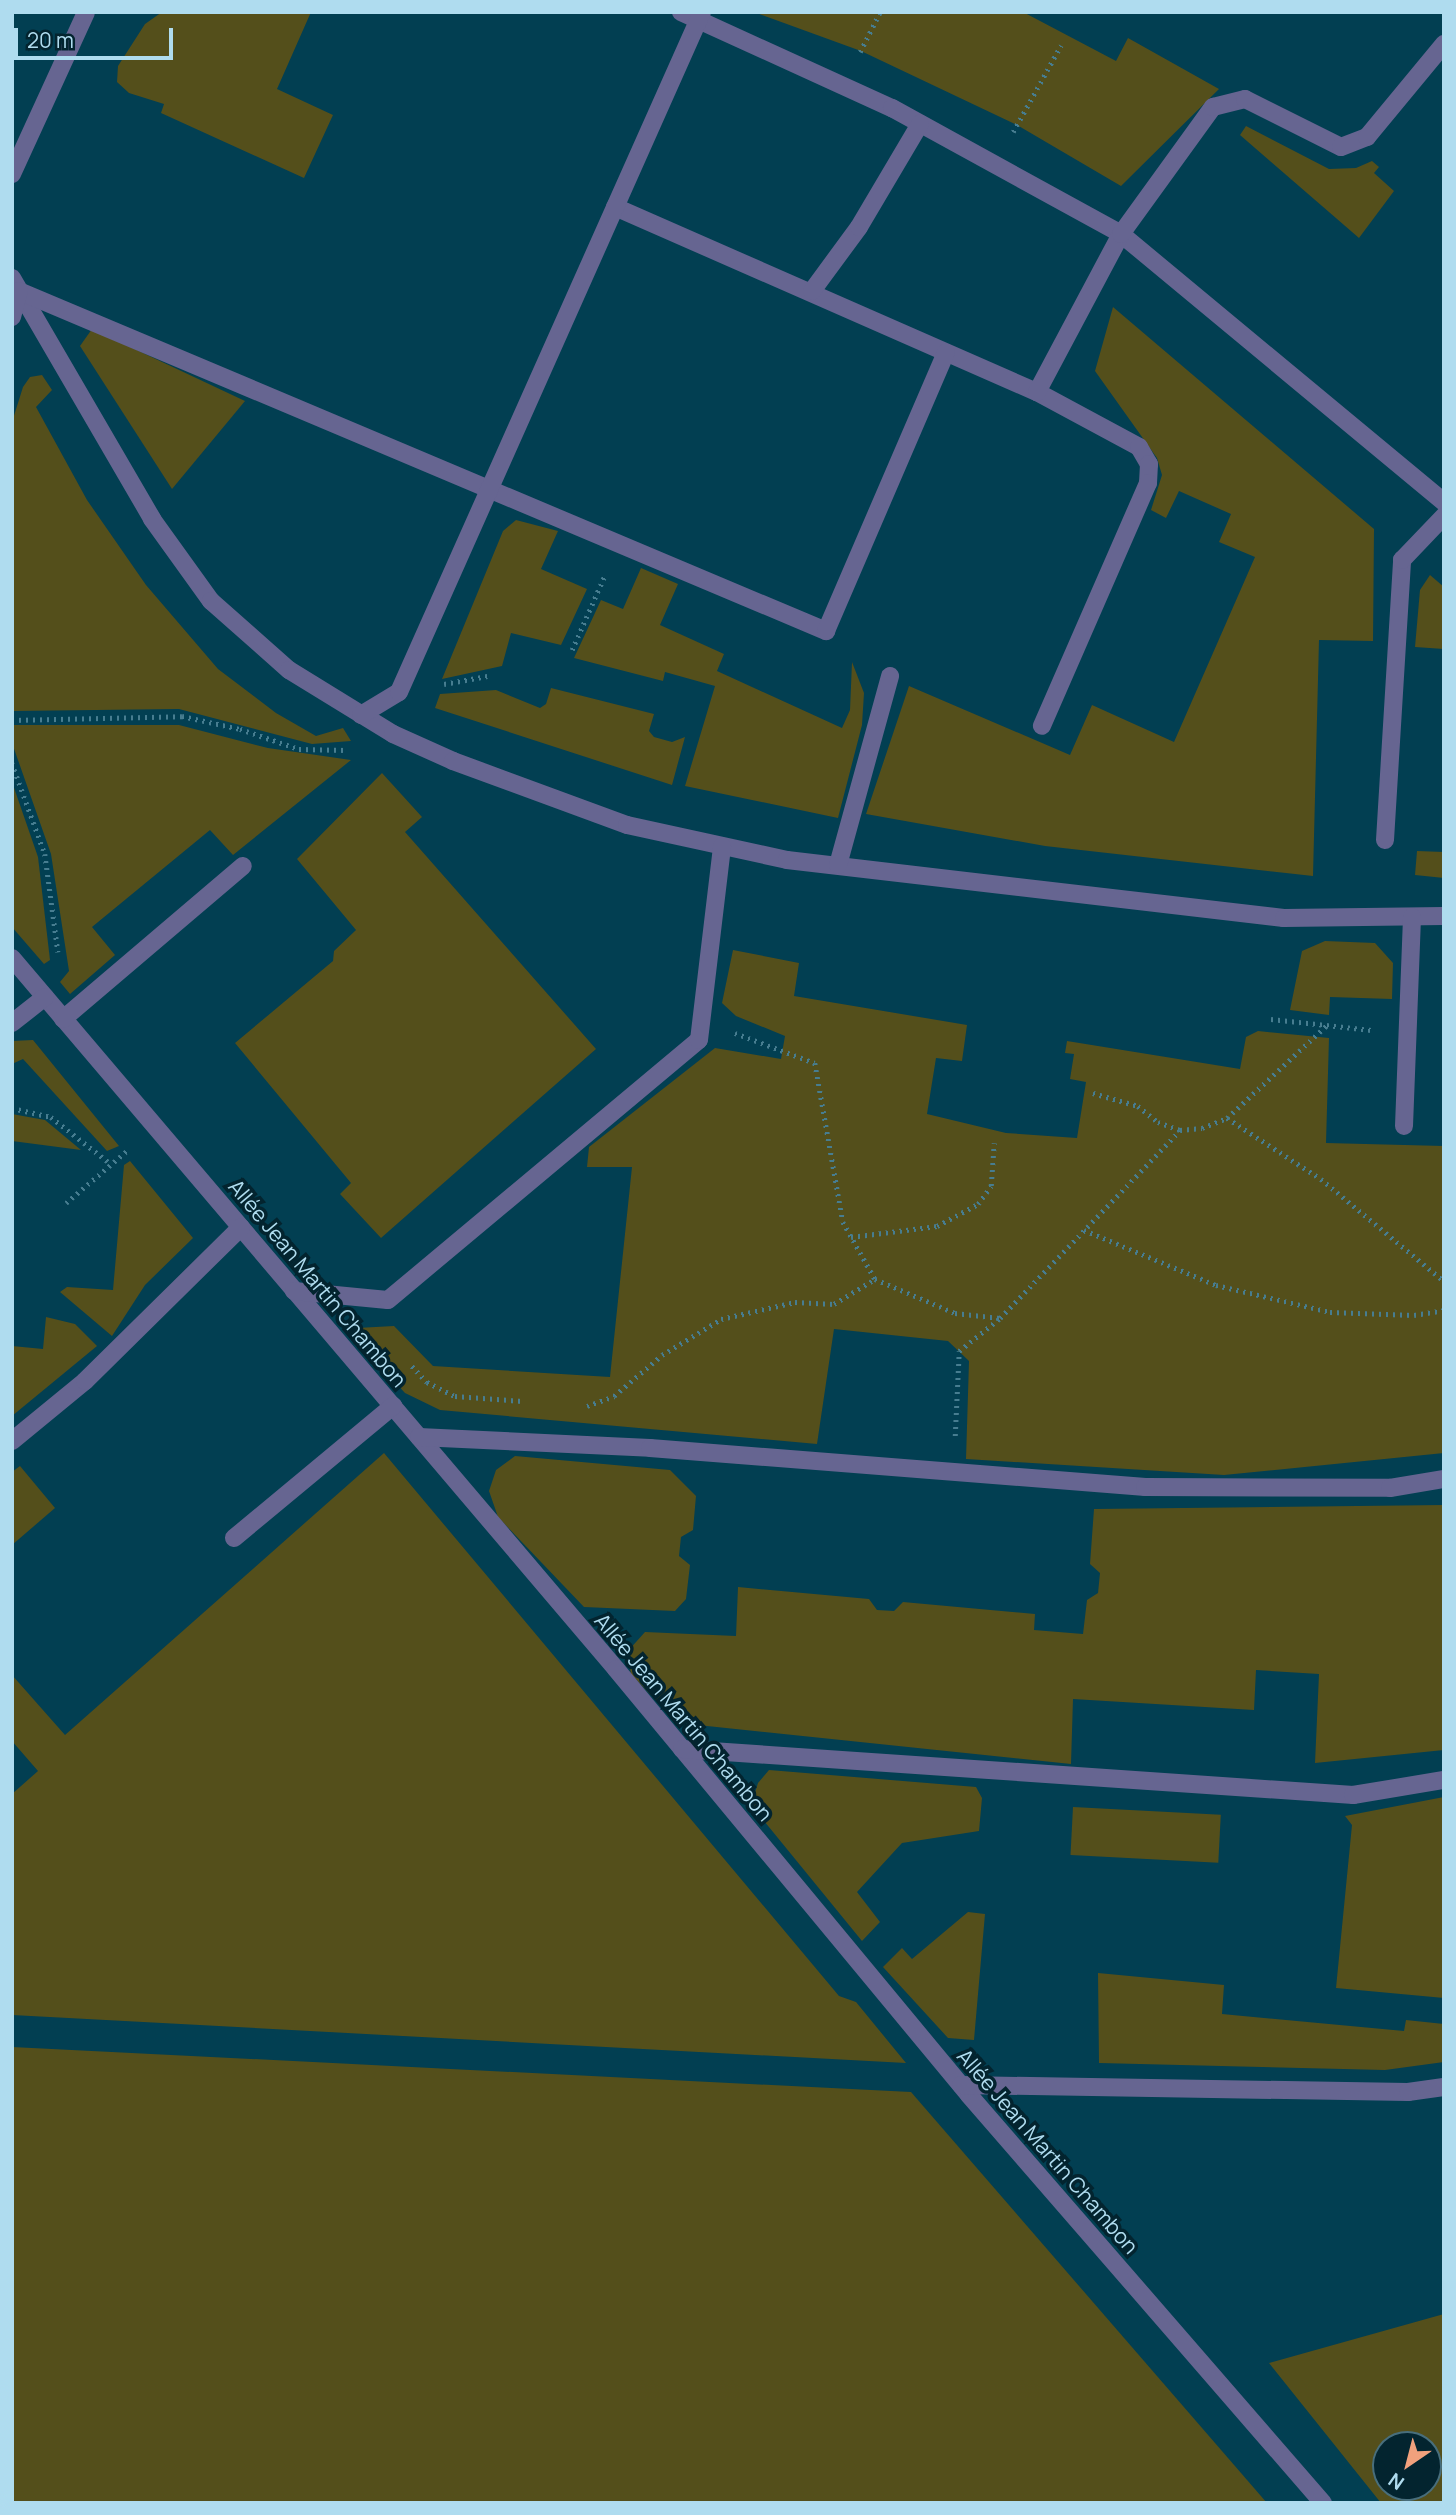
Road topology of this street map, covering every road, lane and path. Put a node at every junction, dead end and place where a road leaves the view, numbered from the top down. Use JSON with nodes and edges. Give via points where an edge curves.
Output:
{"nodes":[{"id":1,"x":86,"y":12,"type":"edge"},
{"id":2,"x":681,"y":12,"type":"edge"},
{"id":3,"x":880,"y":12,"type":"edge"},
{"id":4,"x":700,"y":16,"type":"edge"},
{"id":5,"x":1444,"y":44,"type":"edge"},
{"id":6,"x":1061,"y":46,"type":"dead end"},
{"id":7,"x":843,"y":86,"type":"junction"},
{"id":8,"x":919,"y":124,"type":"junction"},
{"id":9,"x":994,"y":167,"type":"junction"},
{"id":10,"x":12,"y":174,"type":"edge"},
{"id":11,"x":615,"y":207,"type":"junction"},
{"id":12,"x":1121,"y":234,"type":"junction"},
{"id":13,"x":15,"y":285,"type":"edge"},
{"id":14,"x":813,"y":291,"type":"junction"},
{"id":15,"x":12,"y":317,"type":"edge"},
{"id":16,"x":946,"y":353,"type":"junction"},
{"id":17,"x":1037,"y":392,"type":"junction"},
{"id":18,"x":489,"y":490,"type":"junction"},
{"id":19,"x":1444,"y":502,"type":"edge"},
{"id":20,"x":1444,"y":516,"type":"edge"},
{"id":21,"x":619,"y":544,"type":"junction"},
{"id":22,"x":572,"y":650,"type":"dead end"},
{"id":23,"x":487,"y":676,"type":"dead end"},
{"id":24,"x":890,"y":676,"type":"dead end"},
{"id":25,"x":439,"y":685,"type":"dead end"},
{"id":26,"x":361,"y":715,"type":"junction"},
{"id":27,"x":12,"y":720,"type":"edge"},
{"id":28,"x":1042,"y":726,"type":"dead end"},
{"id":29,"x":350,"y":751,"type":"dead end"},
{"id":30,"x":12,"y":763,"type":"edge"},
{"id":31,"x":1385,"y":840,"type":"dead end"},
{"id":32,"x":722,"y":845,"type":"junction"},
{"id":33,"x":838,"y":865,"type":"junction"},
{"id":34,"x":243,"y":866,"type":"dead end"},
{"id":35,"x":1444,"y":916,"type":"edge"},
{"id":36,"x":1412,"y":917,"type":"junction"},
{"id":37,"x":12,"y":958,"type":"edge"},
{"id":38,"x":46,"y":997,"type":"junction"},
{"id":39,"x":63,"y":1018,"type":"junction"},
{"id":40,"x":1271,"y":1019,"type":"dead end"},
{"id":41,"x":702,"y":1021,"type":"junction"},
{"id":42,"x":12,"y":1023,"type":"edge"},
{"id":43,"x":1327,"y":1025,"type":"junction"},
{"id":44,"x":1407,"y":1034,"type":"junction"},
{"id":45,"x":1093,"y":1093,"type":"dead end"},
{"id":46,"x":12,"y":1108,"type":"edge"},
{"id":47,"x":1227,"y":1118,"type":"junction"},
{"id":48,"x":155,"y":1126,"type":"junction"},
{"id":49,"x":1404,"y":1126,"type":"dead end"},
{"id":50,"x":1180,"y":1130,"type":"junction"},
{"id":51,"x":994,"y":1143,"type":"dead end"},
{"id":52,"x":111,"y":1164,"type":"junction"},
{"id":53,"x":66,"y":1203,"type":"dead end"},
{"id":54,"x":241,"y":1227,"type":"junction"},
{"id":55,"x":1084,"y":1230,"type":"junction"},
{"id":56,"x":851,"y":1237,"type":"junction"},
{"id":57,"x":875,"y":1279,"type":"junction"},
{"id":58,"x":1444,"y":1281,"type":"edge"},
{"id":59,"x":294,"y":1291,"type":"junction"},
{"id":60,"x":1444,"y":1310,"type":"edge"},
{"id":61,"x":1000,"y":1318,"type":"junction"},
{"id":62,"x":409,"y":1363,"type":"dead end"},
{"id":63,"x":532,"y":1402,"type":"dead end"},
{"id":64,"x":393,"y":1406,"type":"junction"},
{"id":65,"x":584,"y":1407,"type":"dead end"},
{"id":66,"x":419,"y":1437,"type":"junction"},
{"id":67,"x":12,"y":1441,"type":"edge"},
{"id":68,"x":953,"y":1472,"type":"junction"},
{"id":69,"x":1444,"y":1479,"type":"edge"},
{"id":70,"x":234,"y":1538,"type":"dead end"},
{"id":71,"x":682,"y":1749,"type":"junction"},
{"id":72,"x":1444,"y":1780,"type":"edge"},
{"id":73,"x":961,"y":2085,"type":"junction"},
{"id":74,"x":1444,"y":2087,"type":"edge"},
{"id":75,"x":1323,"y":2503,"type":"edge"}],
"edges":[{"from":1,"to":10,"type":"street"},
{"from":2,"to":4,"type":"street"},
{"from":3,"to":7,"type":"path"},
{"from":4,"to":7,"type":"street"},
{"from":4,"to":11,"type":"street"},
{"from":5,"to":12,"type":"street","via":[[1367,137],[1341,147],[1245,99],[1213,107]]},
{"from":6,"to":9,"type":"path"},
{"from":7,"to":8,"type":"street"},
{"from":8,"to":9,"type":"street"},
{"from":8,"to":14,"type":"street","via":[[859,227]]},
{"from":9,"to":12,"type":"street"},
{"from":11,"to":14,"type":"street"},
{"from":11,"to":18,"type":"street"},
{"from":12,"to":17,"type":"street"},
{"from":12,"to":19,"type":"street"},
{"from":13,"to":15,"type":"street"},
{"from":13,"to":18,"type":"street"},
{"from":13,"to":26,"type":"street","via":[[152,519],[211,601],[289,670]]},
{"from":14,"to":16,"type":"street"},
{"from":16,"to":17,"type":"street"},
{"from":16,"to":21,"type":"street","via":[[826,631]]},
{"from":17,"to":28,"type":"street","via":[[1139,447],[1149,464],[1148,483]]},
{"from":18,"to":21,"type":"street"},
{"from":18,"to":26,"type":"street","via":[[399,692]]},
{"from":20,"to":31,"type":"street","via":[[1402,560]]},
{"from":21,"to":22,"type":"path"},
{"from":23,"to":25,"type":"path"},
{"from":24,"to":33,"type":"street"},
{"from":26,"to":32,"type":"street","via":[[453,761],[627,825]]},
{"from":27,"to":29,"type":"path","via":[[182,716],[299,748]]},
{"from":30,"to":38,"type":"path","via":[[45,854],[60,968]]},
{"from":32,"to":33,"type":"street"},
{"from":32,"to":41,"type":"street"},
{"from":33,"to":36,"type":"street","via":[[1284,918]]},
{"from":34,"to":39,"type":"street"},
{"from":35,"to":36,"type":"street"},
{"from":36,"to":44,"type":"street"},
{"from":37,"to":38,"type":"street","name":"Allée Jean Martin Chambon"},
{"from":38,"to":39,"type":"street","name":"Allée Jean Martin Chambon"},
{"from":38,"to":42,"type":"street"},
{"from":39,"to":48,"type":"street","name":"Allée Jean Martin Chambon"},
{"from":40,"to":43,"type":"path"},
{"from":41,"to":56,"type":"path","via":[[815,1063],[842,1222]]},
{"from":41,"to":59,"type":"street","via":[[699,1040],[388,1300]]},
{"from":43,"to":44,"type":"path"},
{"from":43,"to":47,"type":"path"},
{"from":44,"to":49,"type":"street"},
{"from":45,"to":50,"type":"path","via":[[1138,1105],[1158,1122]]},
{"from":46,"to":52,"type":"path","via":[[51,1117]]},
{"from":47,"to":50,"type":"path"},
{"from":47,"to":58,"type":"path","via":[[1321,1179]]},
{"from":48,"to":52,"type":"path"},
{"from":48,"to":54,"type":"street","name":"Allée Jean Martin Chambon"},
{"from":50,"to":55,"type":"path"},
{"from":51,"to":56,"type":"path","via":[[990,1186],[978,1204],[937,1226]]},
{"from":52,"to":53,"type":"path"},
{"from":54,"to":59,"type":"street","name":"Allée Jean Martin Chambon"},
{"from":54,"to":67,"type":"street","via":[[85,1381]]},
{"from":55,"to":60,"type":"path","via":[[1216,1285],[1330,1312],[1414,1315]]},
{"from":55,"to":61,"type":"path"},
{"from":56,"to":57,"type":"path"},
{"from":57,"to":61,"type":"path","via":[[956,1313]]},
{"from":57,"to":65,"type":"path","via":[[834,1304],[796,1302],[721,1319],[663,1355],[614,1396]]},
{"from":59,"to":64,"type":"street","name":"Allée Jean Martin Chambon"},
{"from":61,"to":68,"type":"path","via":[[959,1352]]},
{"from":62,"to":63,"type":"path","via":[[427,1382],[455,1396]]},
{"from":64,"to":66,"type":"street","name":"Allée Jean Martin Chambon"},
{"from":64,"to":70,"type":"street"},
{"from":66,"to":68,"type":"street","via":[[650,1448]]},
{"from":66,"to":71,"type":"street","name":"Allée Jean Martin Chambon"},
{"from":68,"to":69,"type":"street","via":[[1145,1487],[1390,1488]]},
{"from":71,"to":72,"type":"street","via":[[1353,1795]]},
{"from":71,"to":73,"type":"street","name":"Allée Jean Martin Chambon"},
{"from":73,"to":74,"type":"street","via":[[1408,2092]]},
{"from":73,"to":75,"type":"street","name":"Allée Jean Martin Chambon"}]}
